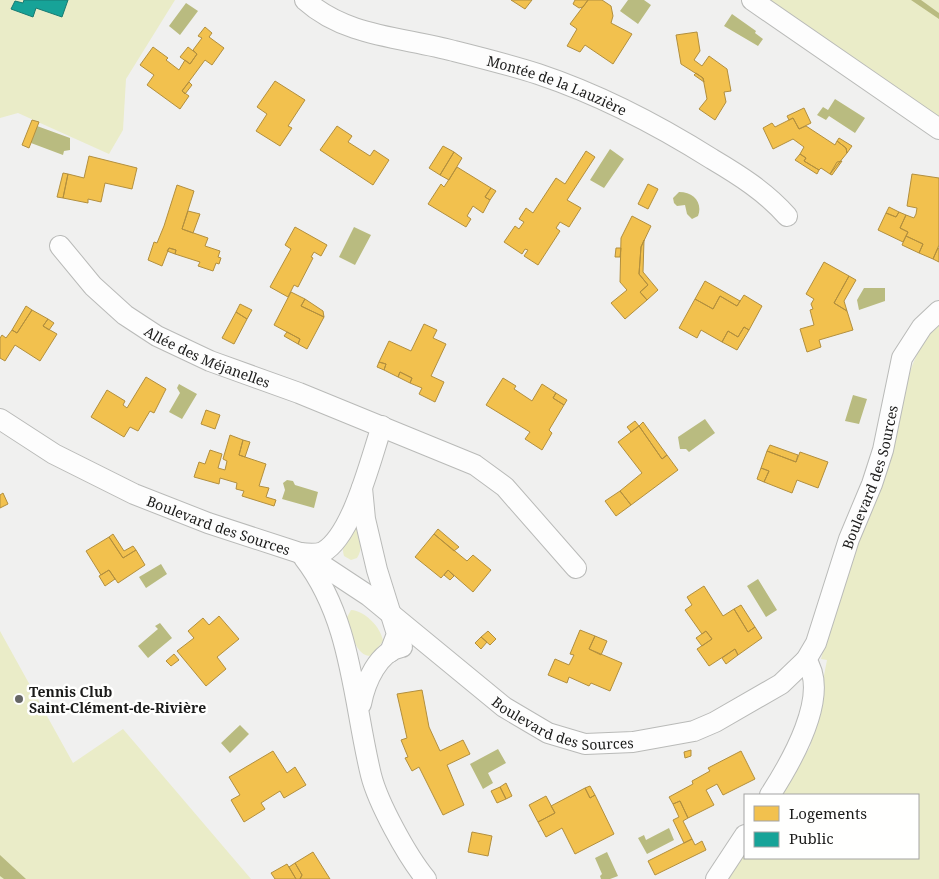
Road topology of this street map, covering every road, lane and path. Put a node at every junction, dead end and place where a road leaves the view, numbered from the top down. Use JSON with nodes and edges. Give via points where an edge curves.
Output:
{"nodes":[{"id":1,"x":305,"y":0,"type":"edge"},
{"id":2,"x":752,"y":0,"type":"edge"},
{"id":3,"x":939,"y":129,"type":"edge"},
{"id":4,"x":787,"y":216,"type":"dead end"},
{"id":5,"x":60,"y":246,"type":"dead end"},
{"id":6,"x":939,"y":311,"type":"edge"},
{"id":7,"x":0,"y":419,"type":"edge"},
{"id":8,"x":382,"y":426,"type":"junction"},
{"id":9,"x":362,"y":488,"type":"junction"},
{"id":10,"x":372,"y":541,"type":"junction"},
{"id":11,"x":300,"y":554,"type":"junction"},
{"id":12,"x":576,"y":568,"type":"dead end"},
{"id":13,"x":340,"y":575,"type":"junction"},
{"id":14,"x":369,"y":596,"type":"junction"},
{"id":15,"x":390,"y":614,"type":"junction"},
{"id":16,"x":342,"y":640,"type":"junction"},
{"id":17,"x":390,"y":652,"type":"junction"},
{"id":18,"x":439,"y":656,"type":"junction"},
{"id":19,"x":806,"y":660,"type":"junction"},
{"id":20,"x":360,"y":713,"type":"junction"},
{"id":21,"x":771,"y":794,"type":"edge"},
{"id":22,"x":744,"y":837,"type":"edge"},
{"id":23,"x":426,"y":879,"type":"edge"},
{"id":24,"x":716,"y":879,"type":"edge"}],
"edges":[{"from":1,"to":4,"type":"street","name":"Montée de la Lauzière","via":[[329,19],[366,32],[496,62],[580,90],[694,148],[761,192]]},
{"from":2,"to":3,"type":"street"},
{"from":5,"to":8,"type":"street","name":"Allée des Méjanelles","via":[[93,286],[125,315],[157,336],[210,361]]},
{"from":6,"to":19,"type":"street","name":"Boulevard des Sources","via":[[922,327],[902,358],[883,450],[849,539],[816,643]]},
{"from":7,"to":11,"type":"street","name":"Boulevard des Sources","via":[[54,454],[134,494]]},
{"from":8,"to":9,"type":"street"},
{"from":8,"to":12,"type":"street","name":"Allée des Méjanelles","via":[[491,475]]},
{"from":9,"to":10,"type":"street","via":[[365,519]]},
{"from":9,"to":11,"type":"street","via":[[338,537],[324,551]]},
{"from":10,"to":13,"type":"street","via":[[368,574],[352,579]]},
{"from":10,"to":15,"type":"street"},
{"from":11,"to":13,"type":"street","name":"Boulevard des Sources"},
{"from":11,"to":16,"type":"street","via":[[328,595]]},
{"from":13,"to":14,"type":"street","name":"Boulevard des Sources"},
{"from":14,"to":15,"type":"street","name":"Boulevard des Sources"},
{"from":14,"to":16,"type":"street","via":[[352,597],[342,607],[339,622]]},
{"from":15,"to":17,"type":"street","via":[[397,634]]},
{"from":15,"to":18,"type":"street","name":"Boulevard des Sources"},
{"from":16,"to":20,"type":"street","via":[[354,676]]},
{"from":17,"to":18,"type":"street","via":[[404,646]]},
{"from":17,"to":20,"type":"street","via":[[370,675]]},
{"from":18,"to":19,"type":"street","name":"Boulevard des Sources","via":[[504,707],[548,733],[585,744],[609,744],[694,731],[716,722],[781,684]]},
{"from":19,"to":21,"type":"street","via":[[814,680],[810,707],[796,753]]},
{"from":20,"to":23,"type":"street","via":[[371,776],[403,846]]},
{"from":22,"to":24,"type":"street"}]}
